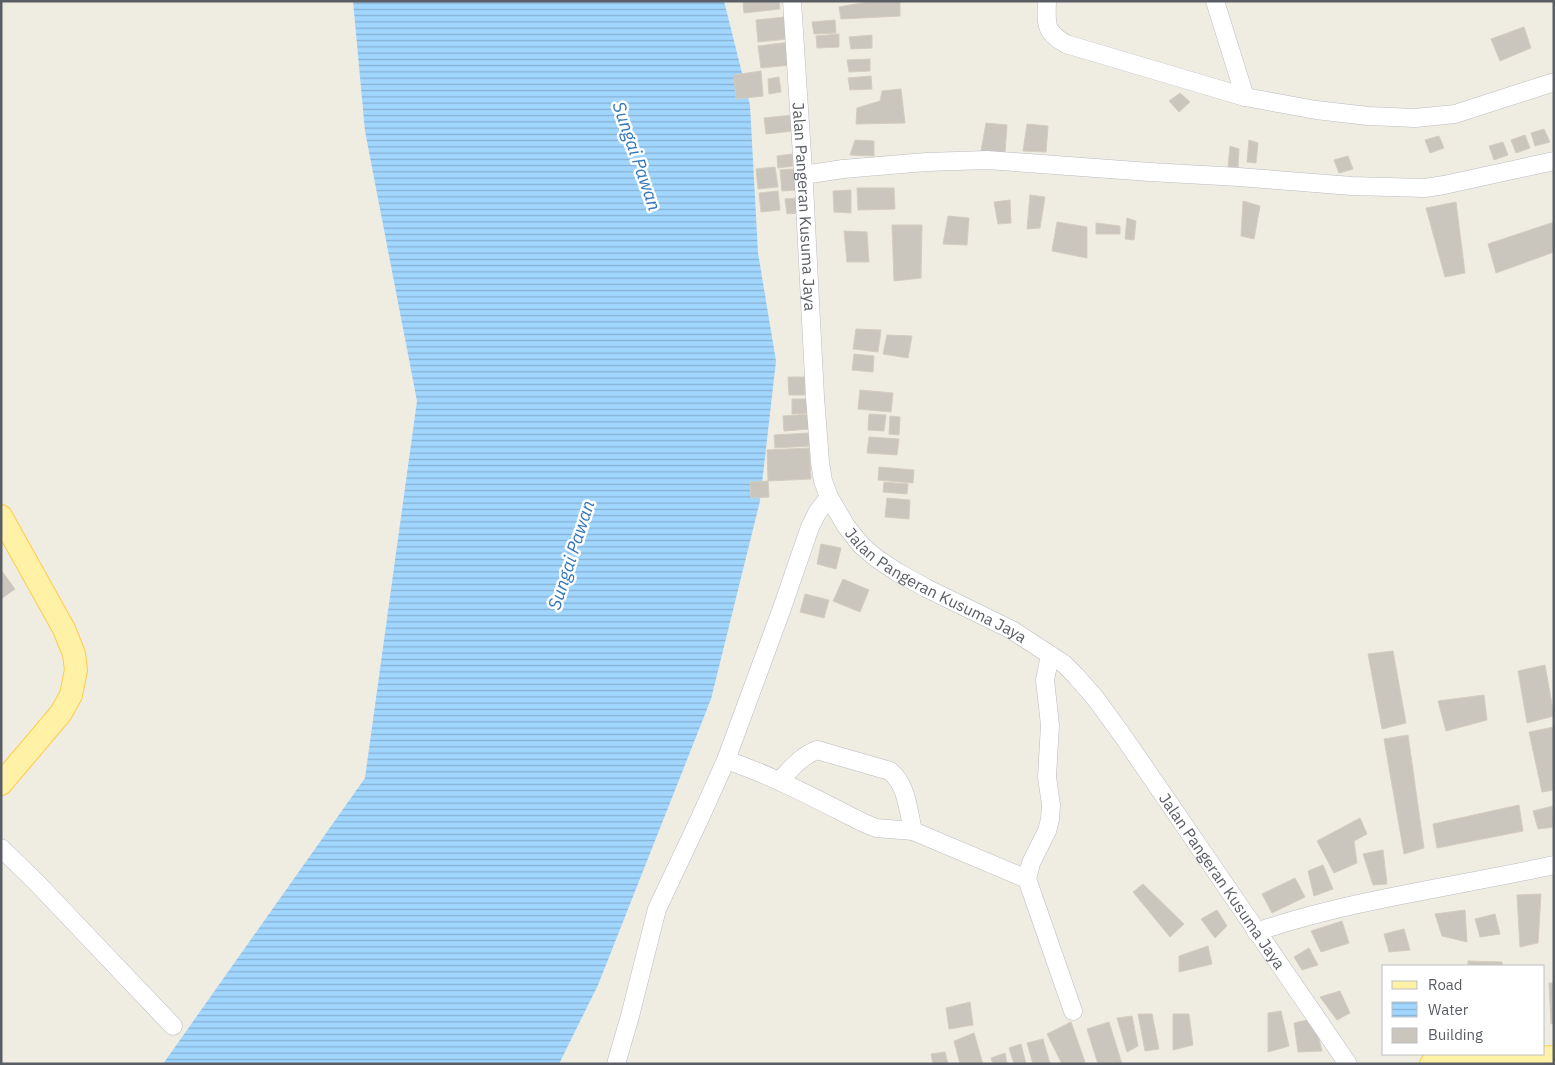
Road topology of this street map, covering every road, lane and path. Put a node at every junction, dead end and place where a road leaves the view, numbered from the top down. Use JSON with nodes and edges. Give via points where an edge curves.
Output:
{"nodes":[{"id":1,"x":792,"y":1,"type":"edge"},
{"id":2,"x":1047,"y":1,"type":"edge"},
{"id":3,"x":1216,"y":1,"type":"edge"},
{"id":4,"x":1554,"y":82,"type":"edge"},
{"id":5,"x":1245,"y":97,"type":"junction"},
{"id":6,"x":1554,"y":161,"type":"edge"},
{"id":7,"x":803,"y":175,"type":"junction"},
{"id":8,"x":829,"y":497,"type":"junction"},
{"id":9,"x":1,"y":516,"type":"edge"},
{"id":10,"x":1050,"y":655,"type":"junction"},
{"id":11,"x":726,"y":760,"type":"junction"},
{"id":12,"x":779,"y":781,"type":"junction"},
{"id":13,"x":1,"y":784,"type":"edge"},
{"id":14,"x":913,"y":831,"type":"junction"},
{"id":15,"x":1,"y":848,"type":"edge"},
{"id":16,"x":1554,"y":864,"type":"edge"},
{"id":17,"x":1027,"y":880,"type":"junction"},
{"id":18,"x":1256,"y":932,"type":"junction"},
{"id":19,"x":1074,"y":1011,"type":"dead end"},
{"id":20,"x":173,"y":1026,"type":"dead end"},
{"id":21,"x":1554,"y":1058,"type":"edge"},
{"id":22,"x":1504,"y":1062,"type":"edge"},
{"id":23,"x":616,"y":1064,"type":"edge"},
{"id":24,"x":1348,"y":1064,"type":"edge"},
{"id":25,"x":1431,"y":1064,"type":"edge"}],
"edges":[{"from":1,"to":7,"type":"street","name":"Jalan Pangeran Kusuma Jaya"},
{"from":2,"to":5,"type":"street","via":[[1049,32],[1066,44]]},
{"from":3,"to":5,"type":"street"},
{"from":4,"to":5,"type":"street","via":[[1455,114],[1429,117],[1368,116]]},
{"from":6,"to":7,"type":"street","via":[[1425,188],[1352,186],[987,160],[926,162]]},
{"from":7,"to":8,"type":"street","name":"Jalan Pangeran Kusuma Jaya","via":[[818,435],[823,481]]},
{"from":8,"to":10,"type":"street","name":"Jalan Pangeran Kusuma Jaya","via":[[846,526],[876,558],[926,588],[1012,630]]},
{"from":8,"to":11,"type":"street","via":[[810,527]]},
{"from":9,"to":13,"type":"main road","via":[[64,628],[76,670],[72,695],[62,713]]},
{"from":10,"to":17,"type":"street","via":[[1046,680],[1050,725],[1046,778],[1050,819]]},
{"from":10,"to":18,"type":"street","name":"Jalan Pangeran Kusuma Jaya","via":[[1076,676],[1096,699]]},
{"from":11,"to":12,"type":"street"},
{"from":11,"to":23,"type":"street","via":[[657,909]]},
{"from":12,"to":14,"type":"street","via":[[876,828]]},
{"from":12,"to":14,"type":"street","via":[[799,760],[817,750],[890,771],[904,789]]},
{"from":14,"to":17,"type":"street"},
{"from":15,"to":20,"type":"street"},
{"from":16,"to":18,"type":"street","via":[[1356,904],[1289,920]]},
{"from":17,"to":19,"type":"street"},
{"from":18,"to":24,"type":"street","name":"Jalan Pangeran Kusuma Jaya"},
{"from":21,"to":22,"type":"main road"},
{"from":22,"to":25,"type":"main road"}]}
